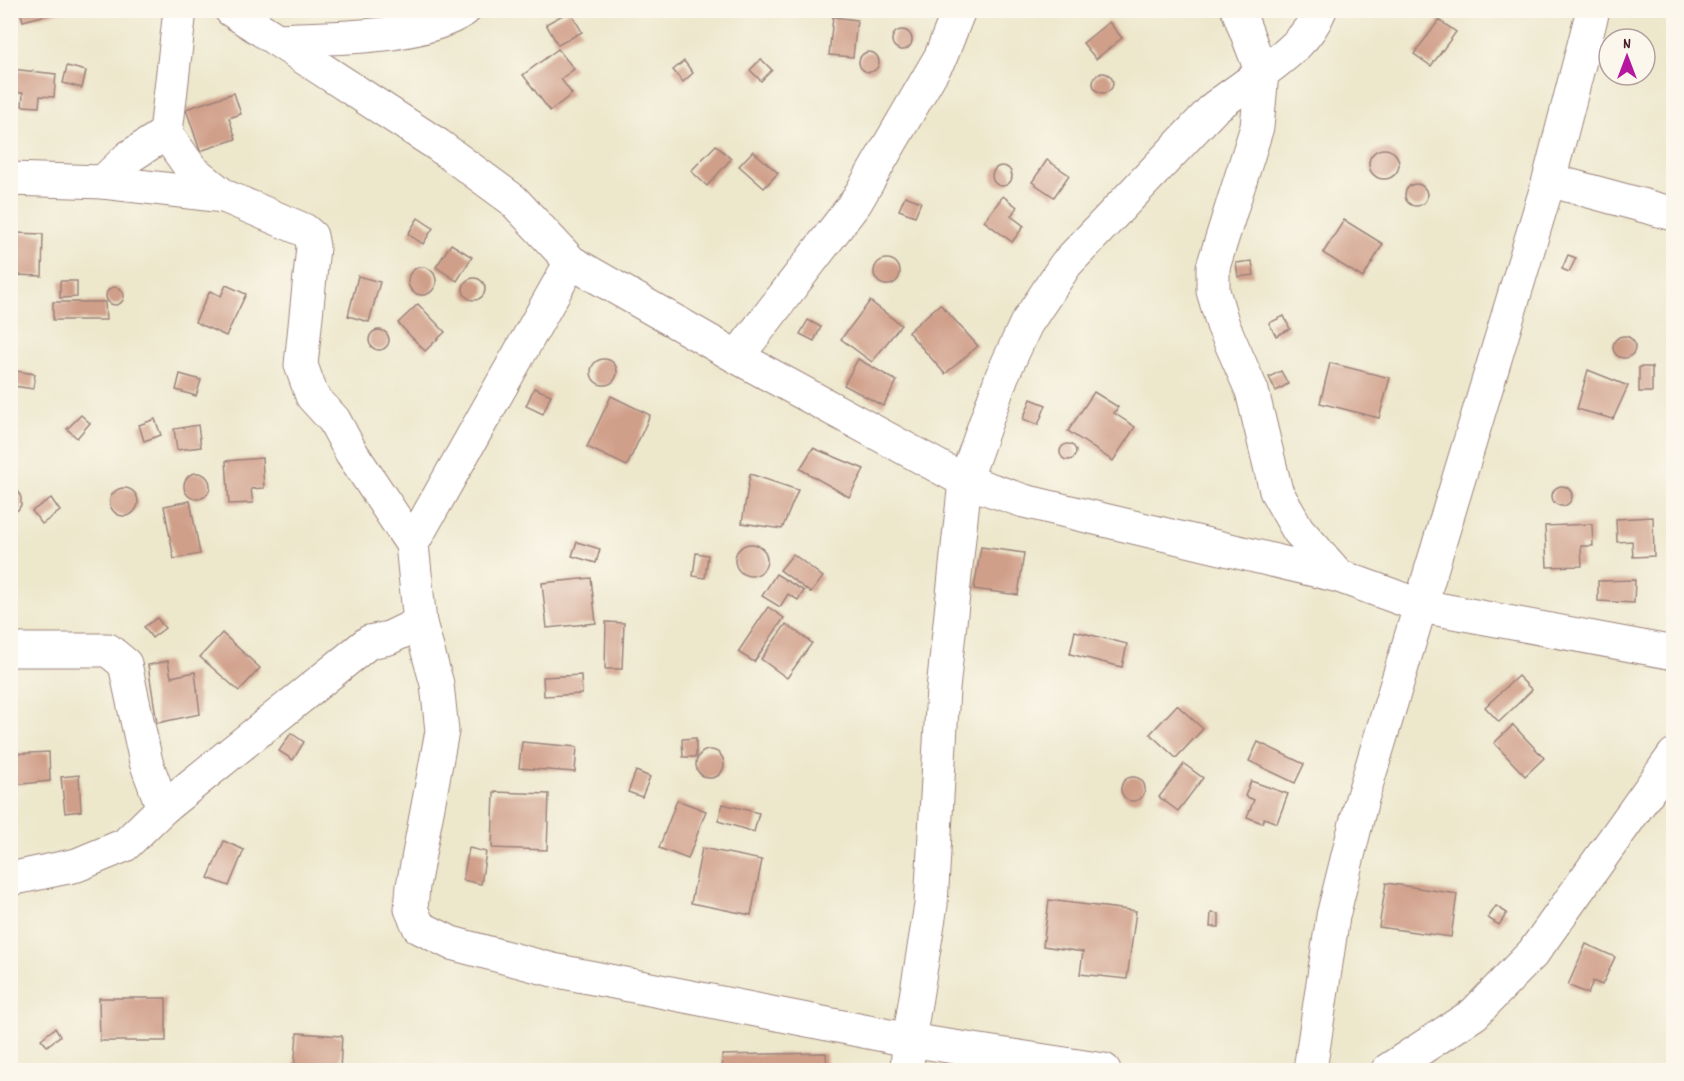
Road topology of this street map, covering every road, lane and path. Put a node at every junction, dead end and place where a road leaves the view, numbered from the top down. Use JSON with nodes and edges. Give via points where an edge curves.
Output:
{"nodes":[{"id":1,"x":180,"y":10,"type":"edge"},
{"id":2,"x":231,"y":10,"type":"edge"},
{"id":3,"x":464,"y":10,"type":"edge"},
{"id":4,"x":959,"y":10,"type":"edge"},
{"id":5,"x":1238,"y":10,"type":"edge"},
{"id":6,"x":1320,"y":10,"type":"edge"},
{"id":7,"x":1593,"y":10,"type":"edge"},
{"id":8,"x":277,"y":40,"type":"junction"},
{"id":9,"x":1262,"y":73,"type":"junction"},
{"id":10,"x":166,"y":133,"type":"junction"},
{"id":11,"x":10,"y":179,"type":"edge"},
{"id":12,"x":1549,"y":180,"type":"junction"},
{"id":13,"x":103,"y":182,"type":"junction"},
{"id":14,"x":224,"y":196,"type":"junction"},
{"id":15,"x":1674,"y":214,"type":"edge"},
{"id":16,"x":571,"y":262,"type":"junction"},
{"id":17,"x":737,"y":357,"type":"junction"},
{"id":18,"x":965,"y":481,"type":"junction"},
{"id":19,"x":412,"y":544,"type":"junction"},
{"id":20,"x":1339,"y":576,"type":"junction"},
{"id":21,"x":1421,"y":606,"type":"junction"},
{"id":22,"x":420,"y":623,"type":"junction"},
{"id":23,"x":10,"y":650,"type":"edge"},
{"id":24,"x":1674,"y":653,"type":"edge"},
{"id":25,"x":1674,"y":755,"type":"edge"},
{"id":26,"x":163,"y":808,"type":"junction"},
{"id":27,"x":10,"y":879,"type":"edge"},
{"id":28,"x":908,"y":1055,"type":"edge"},
{"id":29,"x":1104,"y":1071,"type":"edge"},
{"id":30,"x":1310,"y":1071,"type":"edge"},
{"id":31,"x":1388,"y":1071,"type":"edge"}],
"edges":[{"from":1,"to":10,"type":"street"},
{"from":2,"to":8,"type":"street"},
{"from":3,"to":8,"type":"street","via":[[408,30]]},
{"from":4,"to":17,"type":"street","via":[[941,56],[856,202]]},
{"from":5,"to":9,"type":"street"},
{"from":6,"to":9,"type":"street","via":[[1315,24],[1290,52]]},
{"from":7,"to":12,"type":"street"},
{"from":8,"to":16,"type":"street","via":[[438,145],[513,200]]},
{"from":9,"to":18,"type":"street","via":[[1215,107],[1066,264],[1026,324],[1002,376]]},
{"from":9,"to":20,"type":"street","via":[[1257,127],[1214,267],[1214,291],[1223,325],[1252,392],[1276,490],[1298,530]]},
{"from":10,"to":13,"type":"street","via":[[129,157]]},
{"from":10,"to":14,"type":"street","via":[[192,170]]},
{"from":11,"to":13,"type":"street"},
{"from":12,"to":15,"type":"street"},
{"from":12,"to":21,"type":"street"},
{"from":13,"to":14,"type":"street"},
{"from":14,"to":19,"type":"street","via":[[311,236],[301,365],[312,396],[334,420]]},
{"from":16,"to":17,"type":"street"},
{"from":16,"to":19,"type":"street"},
{"from":17,"to":18,"type":"street"},
{"from":18,"to":20,"type":"street","via":[[1024,501]]},
{"from":18,"to":28,"type":"street","via":[[943,689],[931,905]]},
{"from":19,"to":22,"type":"street"},
{"from":20,"to":21,"type":"street"},
{"from":21,"to":24,"type":"street"},
{"from":21,"to":30,"type":"street","via":[[1362,799],[1333,916]]},
{"from":22,"to":26,"type":"street","via":[[389,638],[369,642]]},
{"from":22,"to":28,"type":"street","via":[[437,684],[442,731],[413,886],[411,909],[419,927],[451,943],[554,970]]},
{"from":23,"to":26,"type":"street","via":[[108,650],[125,664],[146,762]]},
{"from":25,"to":31,"type":"street","via":[[1533,953],[1474,1014]]},
{"from":26,"to":27,"type":"street","via":[[125,845],[77,865]]},
{"from":28,"to":29,"type":"street"}]}
